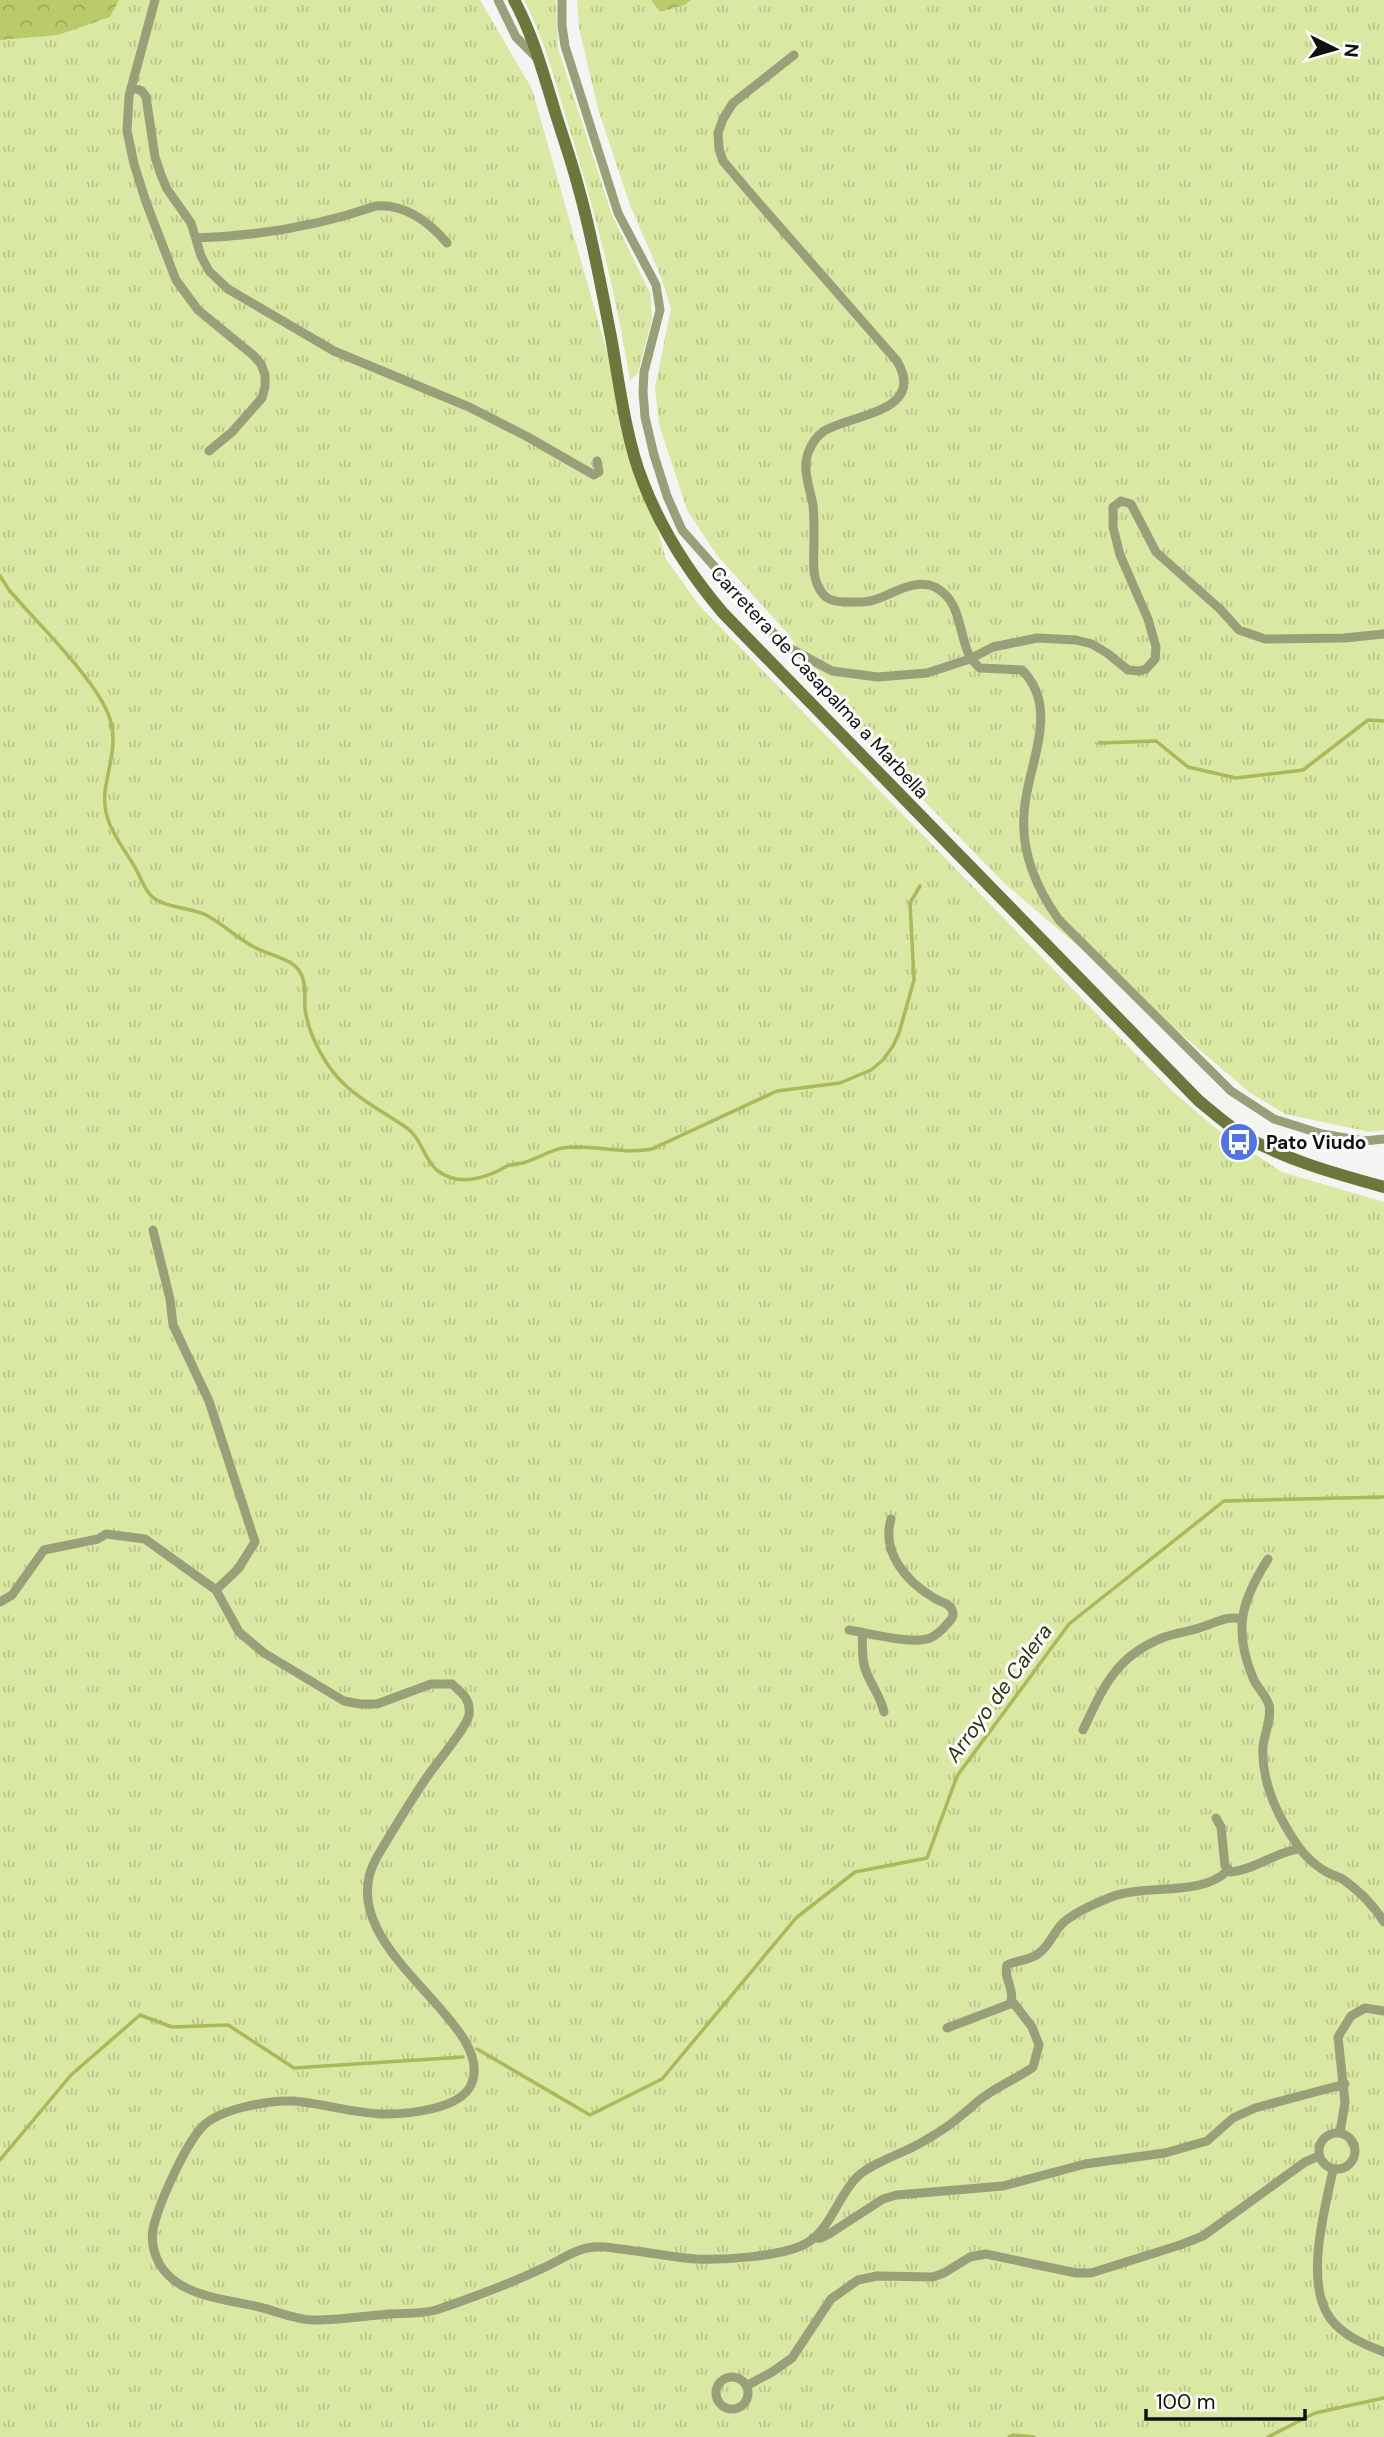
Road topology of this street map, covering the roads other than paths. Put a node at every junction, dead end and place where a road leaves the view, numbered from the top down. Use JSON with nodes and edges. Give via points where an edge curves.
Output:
{"nodes":[{"id":1,"x":155,"y":0,"type":"edge"},
{"id":2,"x":498,"y":0,"type":"edge"},
{"id":3,"x":514,"y":0,"type":"edge"},
{"id":4,"x":562,"y":0,"type":"edge"},
{"id":5,"x":794,"y":55,"type":"dead end"},
{"id":6,"x":539,"y":60,"type":"junction"},
{"id":7,"x":131,"y":88,"type":"junction"},
{"id":8,"x":196,"y":238,"type":"junction"},
{"id":9,"x":447,"y":243,"type":"dead end"},
{"id":10,"x":209,"y":451,"type":"dead end"},
{"id":11,"x":597,"y":461,"type":"dead end"},
{"id":12,"x":1384,"y":634,"type":"edge"},
{"id":13,"x":970,"y":659,"type":"junction"},
{"id":14,"x":1384,"y":1139,"type":"edge"},
{"id":15,"x":1384,"y":1186,"type":"edge"},
{"id":16,"x":153,"y":1230,"type":"dead end"},
{"id":17,"x":891,"y":1519,"type":"dead end"},
{"id":18,"x":1268,"y":1559,"type":"dead end"},
{"id":19,"x":216,"y":1590,"type":"junction"},
{"id":20,"x":0,"y":1602,"type":"edge"},
{"id":21,"x":1241,"y":1619,"type":"junction"},
{"id":22,"x":849,"y":1630,"type":"dead end"},
{"id":23,"x":862,"y":1632,"type":"junction"},
{"id":24,"x":884,"y":1712,"type":"dead end"},
{"id":25,"x":1083,"y":1730,"type":"dead end"},
{"id":26,"x":1216,"y":1818,"type":"dead end"},
{"id":27,"x":1299,"y":1849,"type":"junction"},
{"id":28,"x":1228,"y":1870,"type":"junction"},
{"id":29,"x":1384,"y":1923,"type":"edge"},
{"id":30,"x":1012,"y":2001,"type":"junction"},
{"id":31,"x":1384,"y":2011,"type":"edge"},
{"id":32,"x":947,"y":2028,"type":"dead end"},
{"id":33,"x":1345,"y":2084,"type":"junction"},
{"id":34,"x":1340,"y":2133,"type":"junction"},
{"id":35,"x":1319,"y":2156,"type":"junction"},
{"id":36,"x":1333,"y":2169,"type":"junction"},
{"id":37,"x":813,"y":2238,"type":"junction"},
{"id":38,"x":1384,"y":2352,"type":"edge"},
{"id":39,"x":746,"y":2386,"type":"dead end"}],
"edges":[{"from":1,"to":7,"type":"street"},
{"from":2,"to":6,"type":"street","via":[[516,37]]},
{"from":3,"to":6,"type":"main road","name":"Carretera de Casapalma a Marbella"},
{"from":4,"to":13,"type":"street","via":[[565,46],[618,213],[656,285],[660,310],[644,372],[645,418],[667,496],[682,530],[784,645],[832,671],[878,677],[927,673]]},
{"from":5,"to":13,"type":"street","via":[[733,103],[718,133],[723,161],[897,361],[905,385],[902,394],[882,410],[823,432],[807,454],[818,587],[825,597],[839,602],[870,601],[915,584],[933,586],[956,608]]},
{"from":6,"to":15,"type":"main road","name":"Carretera de Casapalma a Marbella","via":[[578,186],[642,480],[659,521],[696,581],[1199,1101],[1244,1136],[1267,1147]]},
{"from":7,"to":8,"type":"street","via":[[146,97],[161,175]]},
{"from":7,"to":10,"type":"street","via":[[127,131],[134,164],[176,280],[198,310],[253,355],[265,375],[262,398]]},
{"from":8,"to":9,"type":"street","via":[[303,226],[389,205],[412,214]]},
{"from":8,"to":11,"type":"street","via":[[209,271],[228,289],[334,351],[468,407],[594,475],[599,472]]},
{"from":12,"to":13,"type":"street","via":[[1265,639],[1240,630],[1156,552],[1131,504],[1121,501],[1113,507],[1113,527],[1120,555],[1149,619],[1156,647],[1151,665],[1140,671],[1128,670],[1092,644],[1058,638],[993,647]]},
{"from":13,"to":14,"type":"street","via":[[980,668],[1022,670],[1037,691],[1041,728],[1023,815],[1026,854],[1045,900],[1059,920],[1231,1091],[1274,1119],[1364,1142]]},
{"from":16,"to":19,"type":"street","via":[[173,1325],[209,1401],[256,1542],[230,1579]]},
{"from":17,"to":23,"type":"street","via":[[888,1530],[893,1556],[904,1575],[950,1606],[952,1618],[928,1639]]},
{"from":18,"to":21,"type":"street","via":[[1253,1582]]},
{"from":19,"to":20,"type":"street","via":[[145,1539],[106,1534],[44,1550],[12,1595]]},
{"from":19,"to":37,"type":"street","via":[[239,1632],[264,1653],[344,1701],[377,1704],[431,1684],[452,1684],[466,1697],[466,1724],[408,1805],[370,1871],[367,1886],[368,1902],[388,1948],[454,2024],[470,2049],[474,2078],[464,2095],[421,2111],[383,2114],[290,2101],[263,2103],[214,2118],[195,2137],[155,2219],[152,2245],[166,2273],[190,2290],[309,2320],[429,2312],[594,2247],[729,2259],[790,2249]]},
{"from":21,"to":25,"type":"street","via":[[1233,1617],[1145,1646],[1106,1681]]},
{"from":21,"to":27,"type":"street","via":[[1247,1664],[1269,1705],[1263,1745],[1268,1791]]},
{"from":22,"to":23,"type":"street"},
{"from":23,"to":24,"type":"street","via":[[867,1675]]},
{"from":26,"to":28,"type":"street"},
{"from":27,"to":28,"type":"street","via":[[1247,1869]]},
{"from":27,"to":29,"type":"street","via":[[1324,1871],[1343,1880],[1376,1909]]},
{"from":28,"to":30,"type":"street","via":[[1200,1885],[1115,1896],[1064,1922],[1037,1954],[1007,1965]]},
{"from":30,"to":32,"type":"street"},
{"from":30,"to":37,"type":"street","via":[[1040,2045],[1033,2067],[984,2096],[925,2141],[866,2171],[848,2188]]},
{"from":31,"to":33,"type":"street","via":[[1365,2008],[1351,2016],[1338,2037]]},
{"from":33,"to":34,"type":"street"},
{"from":33,"to":37,"type":"street","via":[[1255,2108],[1233,2118],[1207,2141],[1165,2153],[1085,2164],[1003,2186],[883,2199],[821,2238]]},
{"from":34,"to":35,"type":"street","via":[[1325,2137]]},
{"from":34,"to":36,"type":"street","via":[[1349,2138],[1355,2152],[1348,2166]]},
{"from":35,"to":36,"type":"street"},
{"from":35,"to":39,"type":"street","via":[[1203,2236],[1091,2273],[986,2254],[933,2277],[858,2280],[831,2300],[792,2358]]},
{"from":36,"to":38,"type":"street","via":[[1321,2236],[1321,2300],[1345,2333]]}]}
